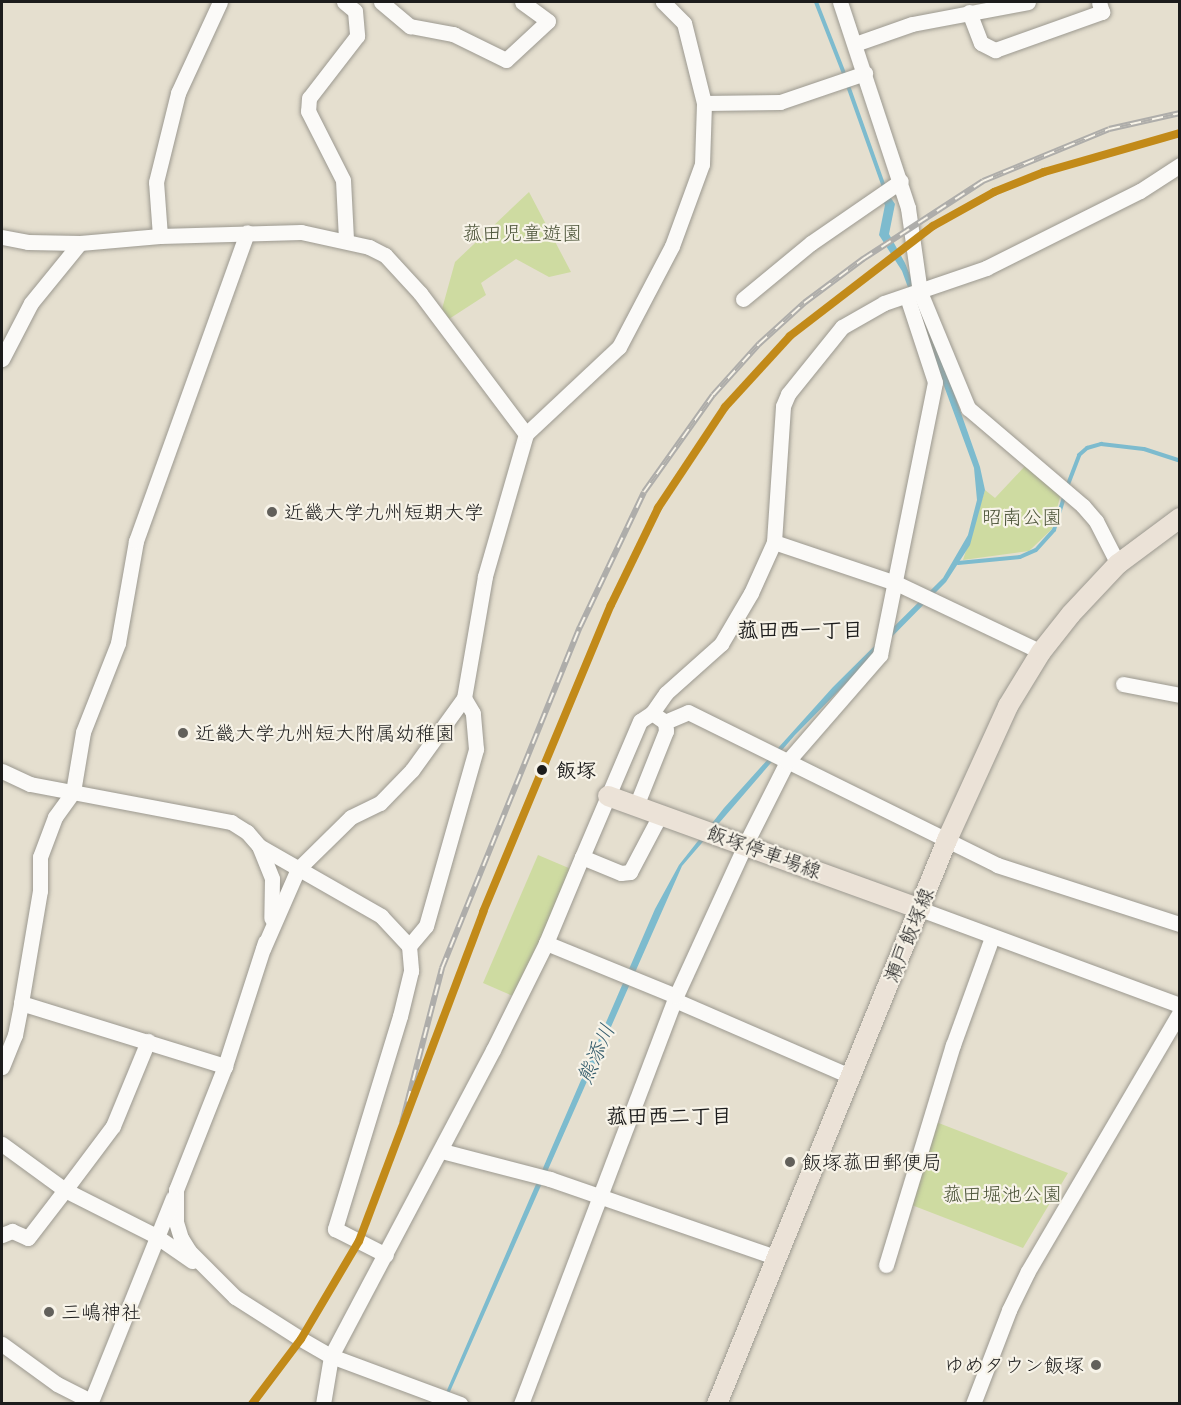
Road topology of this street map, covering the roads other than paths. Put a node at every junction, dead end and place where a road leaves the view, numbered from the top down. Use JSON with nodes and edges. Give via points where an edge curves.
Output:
{"nodes":[{"id":1,"x":220,"y":2,"type":"edge"},
{"id":2,"x":344,"y":2,"type":"edge"},
{"id":3,"x":381,"y":2,"type":"edge"},
{"id":4,"x":522,"y":2,"type":"edge"},
{"id":5,"x":663,"y":2,"type":"edge"},
{"id":6,"x":840,"y":2,"type":"edge"},
{"id":7,"x":1028,"y":2,"type":"edge"},
{"id":8,"x":1099,"y":2,"type":"edge"},
{"id":9,"x":969,"y":12,"type":"junction"},
{"id":10,"x":855,"y":44,"type":"junction"},
{"id":11,"x":852,"y":77,"type":"junction"},
{"id":12,"x":704,"y":103,"type":"junction"},
{"id":13,"x":1179,"y":165,"type":"edge"},
{"id":14,"x":892,"y":187,"type":"junction"},
{"id":15,"x":247,"y":232,"type":"junction"},
{"id":16,"x":160,"y":236,"type":"junction"},
{"id":17,"x":2,"y":237,"type":"edge"},
{"id":18,"x":346,"y":240,"type":"junction"},
{"id":19,"x":80,"y":243,"type":"junction"},
{"id":20,"x":914,"y":295,"type":"junction"},
{"id":21,"x":743,"y":299,"type":"dead end"},
{"id":22,"x":2,"y":359,"type":"edge"},
{"id":23,"x":526,"y":434,"type":"junction"},
{"id":24,"x":1179,"y":518,"type":"edge"},
{"id":25,"x":774,"y":542,"type":"junction"},
{"id":26,"x":1118,"y":564,"type":"junction"},
{"id":27,"x":896,"y":583,"type":"junction"},
{"id":28,"x":1041,"y":652,"type":"junction"},
{"id":29,"x":1123,"y":684,"type":"dead end"},
{"id":30,"x":1179,"y":695,"type":"edge"},
{"id":31,"x":464,"y":698,"type":"junction"},
{"id":32,"x":658,"y":717,"type":"junction"},
{"id":33,"x":786,"y":761,"type":"junction"},
{"id":34,"x":2,"y":771,"type":"edge"},
{"id":35,"x":73,"y":792,"type":"junction"},
{"id":36,"x":608,"y":796,"type":"junction"},
{"id":37,"x":636,"y":806,"type":"junction"},
{"id":38,"x":660,"y":815,"type":"junction"},
{"id":39,"x":947,"y":840,"type":"junction"},
{"id":40,"x":745,"y":845,"type":"junction"},
{"id":41,"x":259,"y":846,"type":"junction"},
{"id":42,"x":582,"y":857,"type":"junction"},
{"id":43,"x":298,"y":869,"type":"junction"},
{"id":44,"x":920,"y":909,"type":"junction"},
{"id":45,"x":1179,"y":924,"type":"edge"},
{"id":46,"x":992,"y":937,"type":"junction"},
{"id":47,"x":546,"y":943,"type":"junction"},
{"id":48,"x":410,"y":946,"type":"junction"},
{"id":49,"x":263,"y":949,"type":"junction"},
{"id":50,"x":675,"y":998,"type":"junction"},
{"id":51,"x":21,"y":1003,"type":"junction"},
{"id":52,"x":1179,"y":1005,"type":"edge"},
{"id":53,"x":1179,"y":1012,"type":"edge"},
{"id":54,"x":148,"y":1041,"type":"junction"},
{"id":55,"x":225,"y":1066,"type":"junction"},
{"id":56,"x":2,"y":1067,"type":"edge"},
{"id":57,"x":850,"y":1076,"type":"junction"},
{"id":58,"x":2,"y":1144,"type":"edge"},
{"id":59,"x":442,"y":1151,"type":"junction"},
{"id":60,"x":65,"y":1190,"type":"junction"},
{"id":61,"x":176,"y":1190,"type":"junction"},
{"id":62,"x":598,"y":1196,"type":"junction"},
{"id":63,"x":2,"y":1235,"type":"edge"},
{"id":64,"x":156,"y":1236,"type":"junction"},
{"id":65,"x":386,"y":1254,"type":"junction"},
{"id":66,"x":778,"y":1258,"type":"junction"},
{"id":67,"x":886,"y":1265,"type":"dead end"},
{"id":68,"x":209,"y":1273,"type":"junction"},
{"id":69,"x":2,"y":1344,"type":"edge"},
{"id":70,"x":331,"y":1356,"type":"junction"},
{"id":71,"x":90,"y":1402,"type":"edge"},
{"id":72,"x":457,"y":1403,"type":"edge"},
{"id":73,"x":323,"y":1404,"type":"edge"},
{"id":74,"x":521,"y":1404,"type":"edge"},
{"id":75,"x":717,"y":1404,"type":"edge"},
{"id":76,"x":973,"y":1404,"type":"edge"}],
"edges":[{"from":1,"to":16,"type":"street","via":[[178,93],[156,182]]},
{"from":2,"to":18,"type":"street","via":[[355,11],[357,36],[309,98],[308,111],[343,180]]},
{"from":3,"to":4,"type":"street","via":[[410,26],[453,34],[506,60],[548,21]]},
{"from":5,"to":12,"type":"street","via":[[684,23]]},
{"from":6,"to":10,"type":"street"},
{"from":7,"to":9,"type":"street"},
{"from":8,"to":9,"type":"street","via":[[1102,12],[995,50],[981,43]]},
{"from":9,"to":10,"type":"street","via":[[912,24]]},
{"from":10,"to":11,"type":"street"},
{"from":11,"to":12,"type":"street","via":[[780,102]]},
{"from":11,"to":14,"type":"street"},
{"from":12,"to":23,"type":"street","via":[[702,164],[697,186],[625,339]]},
{"from":13,"to":20,"type":"street","via":[[1140,191],[986,268]]},
{"from":14,"to":20,"type":"street"},
{"from":14,"to":21,"type":"street","via":[[811,243]]},
{"from":15,"to":16,"type":"street"},
{"from":15,"to":18,"type":"street","via":[[301,232]]},
{"from":15,"to":35,"type":"street","via":[[136,541],[118,643],[83,732]]},
{"from":16,"to":19,"type":"street"},
{"from":17,"to":19,"type":"street"},
{"from":18,"to":23,"type":"street","via":[[385,255],[402,272]]},
{"from":19,"to":22,"type":"street","via":[[31,303]]},
{"from":20,"to":25,"type":"street","via":[[862,313],[842,327],[788,394],[783,406]]},
{"from":20,"to":26,"type":"street","via":[[968,408],[1096,521]]},
{"from":20,"to":27,"type":"street","via":[[934,382]]},
{"from":23,"to":31,"type":"street","via":[[485,576]]},
{"from":24,"to":26,"type":"main road","name":"瀬戸飯塚線"},
{"from":25,"to":27,"type":"street"},
{"from":25,"to":32,"type":"street","via":[[751,593],[721,644],[666,693]]},
{"from":26,"to":28,"type":"main road","name":"瀬戸飯塚線"},
{"from":27,"to":28,"type":"street"},
{"from":27,"to":33,"type":"street","via":[[880,655]]},
{"from":28,"to":39,"type":"main road","name":"瀬戸飯塚線","via":[[1008,706]]},
{"from":29,"to":30,"type":"street"},
{"from":31,"to":43,"type":"street","via":[[430,750],[404,778],[380,802],[351,817]]},
{"from":31,"to":48,"type":"street","via":[[473,713],[476,748],[426,926]]},
{"from":32,"to":33,"type":"street","via":[[688,712]]},
{"from":32,"to":36,"type":"street","via":[[640,721]]},
{"from":32,"to":37,"type":"street","via":[[665,736]]},
{"from":33,"to":39,"type":"street"},
{"from":33,"to":40,"type":"street"},
{"from":34,"to":35,"type":"street","via":[[30,784]]},
{"from":35,"to":41,"type":"street","via":[[231,822]]},
{"from":35,"to":51,"type":"street","via":[[55,817],[40,857],[40,891]]},
{"from":36,"to":37,"type":"main road","name":"飯塚停車場線"},
{"from":36,"to":42,"type":"street"},
{"from":37,"to":38,"type":"main road","name":"飯塚停車場線"},
{"from":38,"to":40,"type":"main road","name":"飯塚停車場線"},
{"from":38,"to":42,"type":"street","via":[[630,872],[621,873]]},
{"from":39,"to":44,"type":"main road","name":"瀬戸飯塚線"},
{"from":39,"to":45,"type":"street","via":[[1025,877]]},
{"from":40,"to":44,"type":"main road","name":"飯塚停車場線"},
{"from":40,"to":50,"type":"street"},
{"from":41,"to":43,"type":"street"},
{"from":41,"to":49,"type":"street","via":[[272,879],[273,899]]},
{"from":42,"to":47,"type":"street"},
{"from":43,"to":48,"type":"street","via":[[381,916]]},
{"from":43,"to":49,"type":"street"},
{"from":44,"to":46,"type":"street"},
{"from":44,"to":57,"type":"main road","name":"瀬戸飯塚線"},
{"from":46,"to":52,"type":"street"},
{"from":46,"to":67,"type":"street","via":[[953,1045]]},
{"from":47,"to":50,"type":"street"},
{"from":47,"to":59,"type":"street"},
{"from":48,"to":65,"type":"street","via":[[411,971],[400,1016],[335,1229]]},
{"from":49,"to":55,"type":"street"},
{"from":50,"to":57,"type":"street"},
{"from":50,"to":62,"type":"street"},
{"from":51,"to":54,"type":"street"},
{"from":51,"to":56,"type":"street","via":[[15,1035]]},
{"from":53,"to":76,"type":"street","via":[[1028,1271]]},
{"from":54,"to":55,"type":"street"},
{"from":54,"to":60,"type":"street","via":[[113,1126]]},
{"from":55,"to":61,"type":"street"},
{"from":57,"to":66,"type":"main road","name":"瀬戸飯塚線"},
{"from":58,"to":60,"type":"street"},
{"from":59,"to":62,"type":"street","via":[[550,1179]]},
{"from":59,"to":65,"type":"street"},
{"from":60,"to":63,"type":"street","via":[[28,1238],[12,1232]]},
{"from":60,"to":64,"type":"street"},
{"from":61,"to":64,"type":"street"},
{"from":61,"to":68,"type":"street","via":[[176,1222],[181,1238]]},
{"from":62,"to":66,"type":"street"},
{"from":62,"to":74,"type":"street"},
{"from":64,"to":68,"type":"street"},
{"from":64,"to":71,"type":"street"},
{"from":65,"to":70,"type":"street"},
{"from":66,"to":75,"type":"main road","name":"瀬戸飯塚線"},
{"from":68,"to":70,"type":"street","via":[[261,1315]]},
{"from":69,"to":71,"type":"street","via":[[57,1384]]},
{"from":70,"to":72,"type":"street"},
{"from":70,"to":73,"type":"street"}]}
